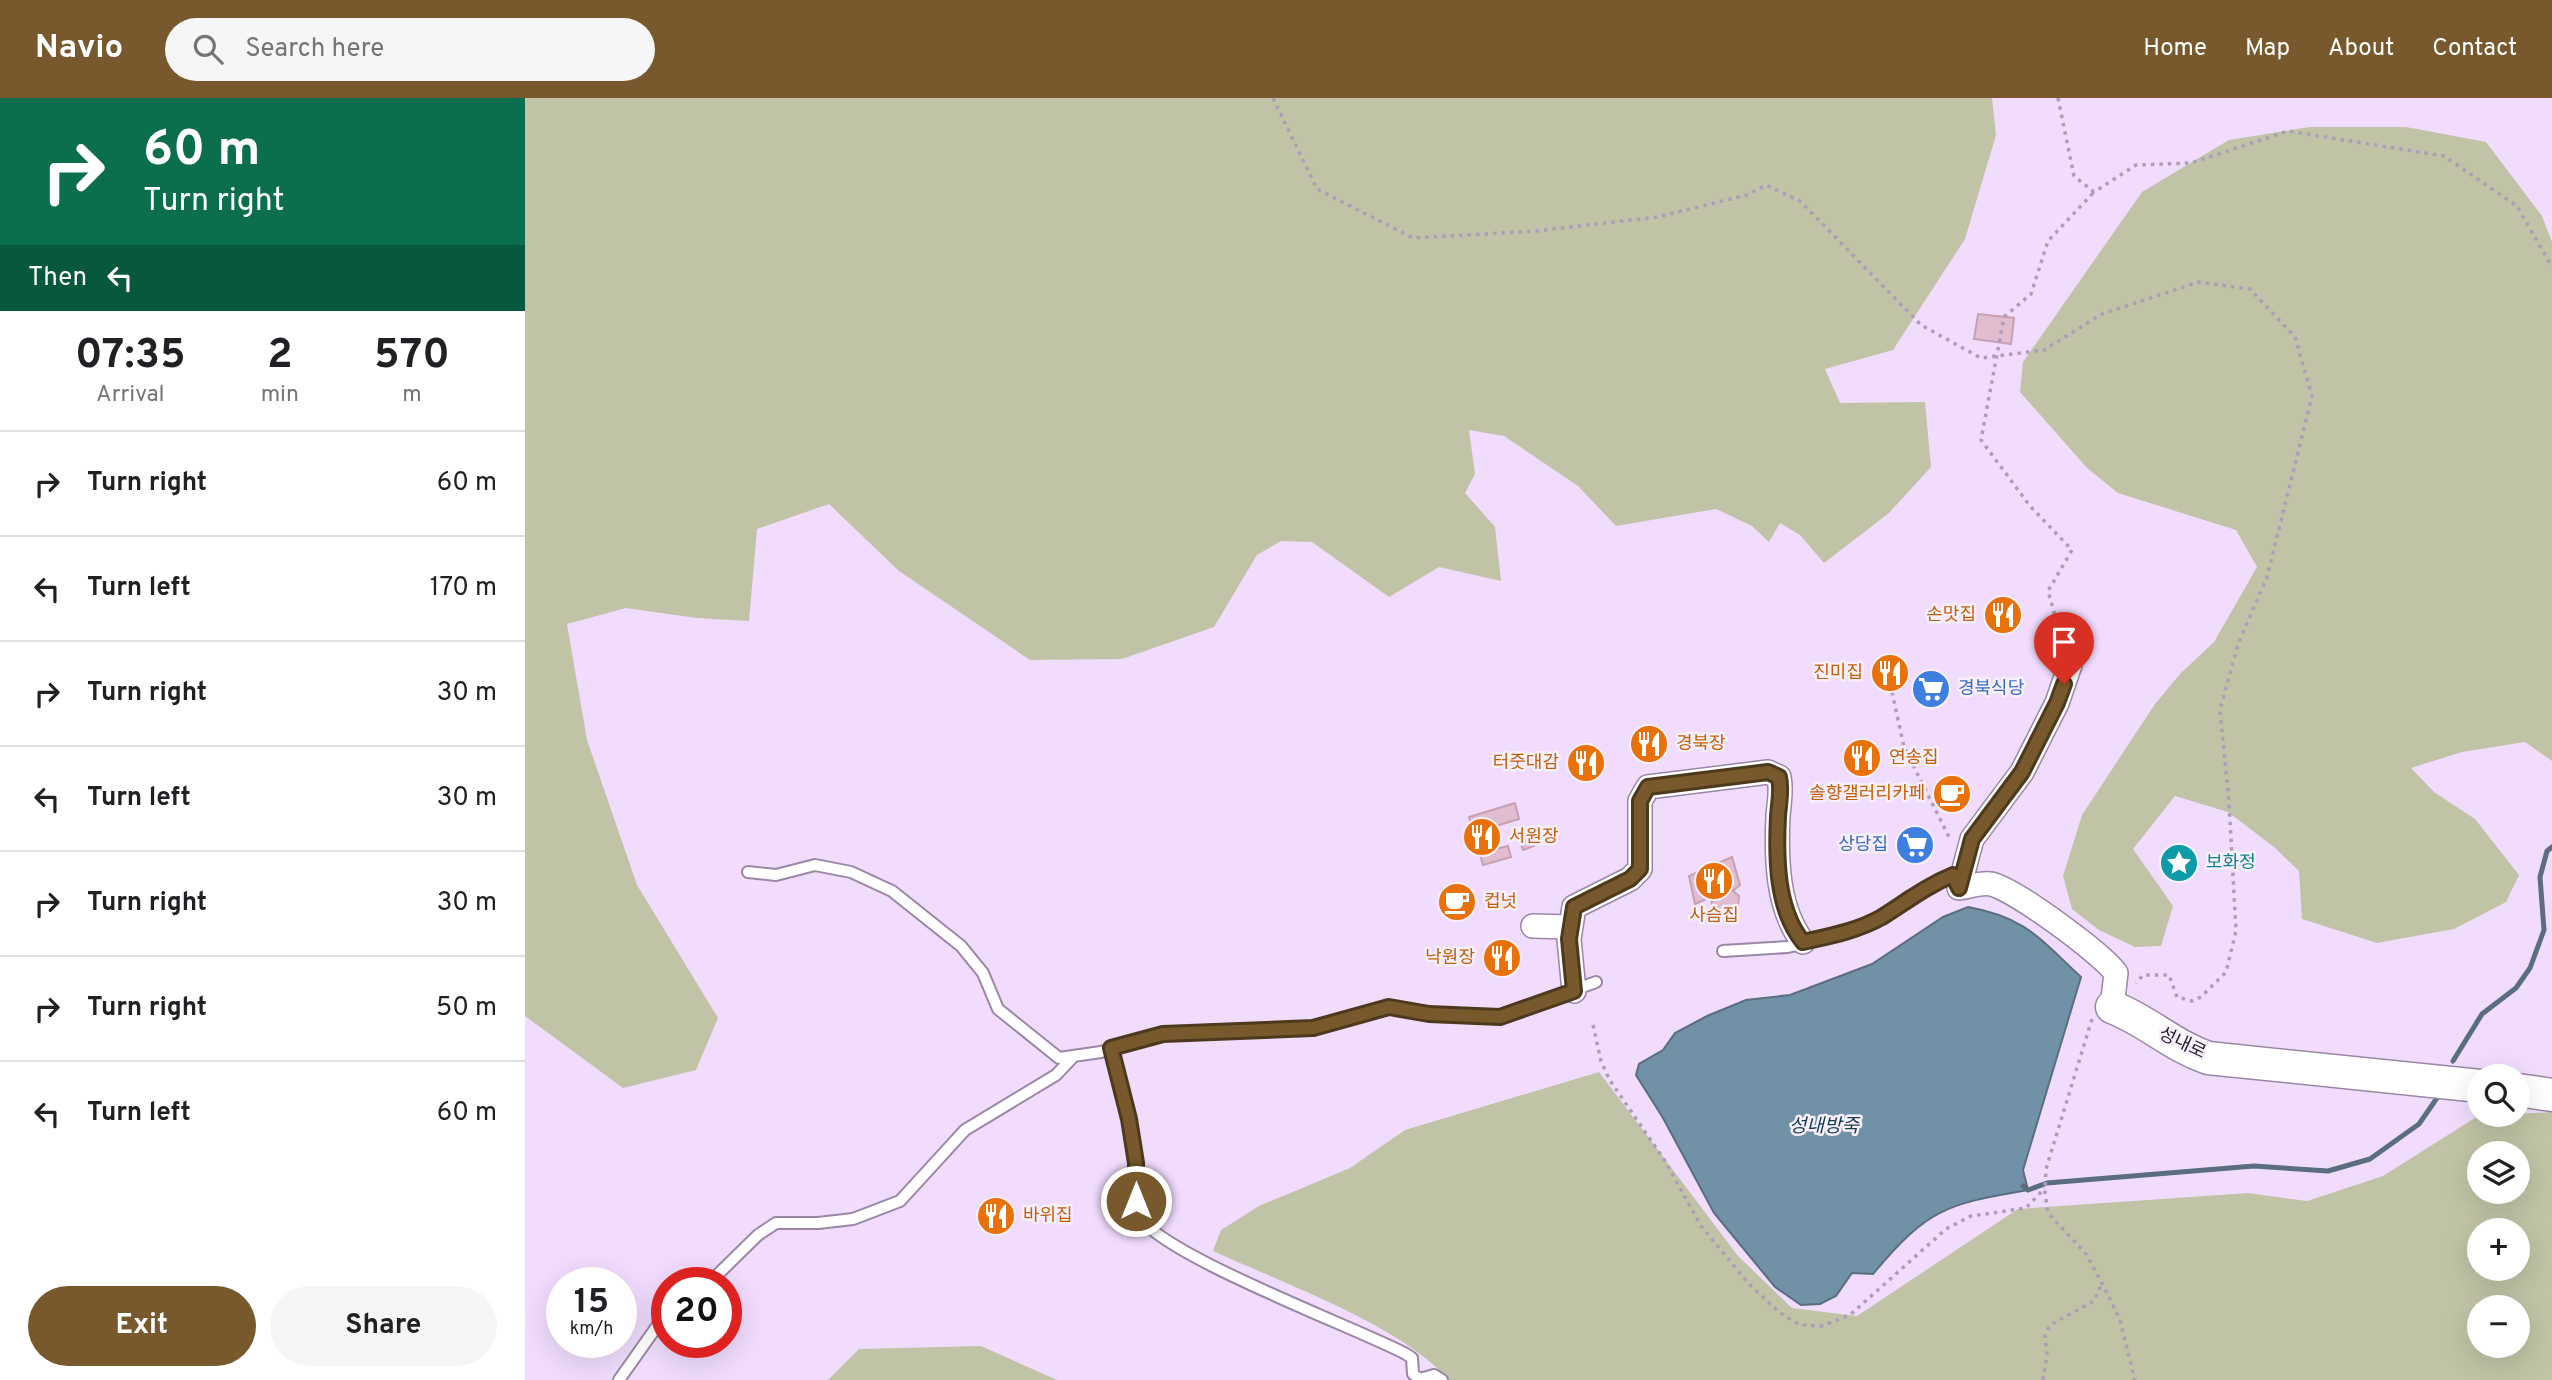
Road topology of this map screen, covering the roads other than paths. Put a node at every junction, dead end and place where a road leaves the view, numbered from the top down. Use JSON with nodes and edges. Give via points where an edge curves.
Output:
{"nodes":[{"id":1,"x":2070,"y":664,"type":"road end"},
{"id":2,"x":748,"y":872,"type":"dead end"},
{"id":3,"x":1959,"y":888,"type":"junction"},
{"id":4,"x":1533,"y":926,"type":"dead end"},
{"id":5,"x":1570,"y":927,"type":"junction"},
{"id":6,"x":1803,"y":942,"type":"junction"},
{"id":7,"x":1723,"y":951,"type":"dead end"},
{"id":8,"x":1595,"y":982,"type":"dead end"},
{"id":9,"x":1574,"y":991,"type":"junction"},
{"id":10,"x":2103,"y":1009,"type":"joint"},
{"id":11,"x":1111,"y":1048,"type":"junction"},
{"id":12,"x":1073,"y":1058,"type":"junction"},
{"id":13,"x":2467,"y":1085,"type":"edge"},
{"id":14,"x":2530,"y":1092,"type":"edge"},
{"id":15,"x":2552,"y":1096,"type":"edge"},
{"id":16,"x":725,"y":1267,"type":"edge"},
{"id":17,"x":651,"y":1334,"type":"edge"},
{"id":18,"x":618,"y":1380,"type":"edge"},
{"id":19,"x":1442,"y":1380,"type":"edge"}],
"edges":[{"from":1,"to":3,"type":"street","via":[[2057,703],[2022,772],[1972,839]]},
{"from":2,"to":12,"type":"lane","via":[[776,875],[815,865],[851,872],[893,891],[974,958],[998,1009],[1059,1058]]},
{"from":3,"to":6,"type":"lane","via":[[1953,875],[1846,933]]},
{"from":3,"to":10,"type":"street","via":[[1991,884],[2044,914],[2106,960],[2116,973]]},
{"from":4,"to":5,"type":"street"},
{"from":5,"to":6,"type":"street","via":[[1574,907],[1630,879],[1640,869],[1640,801],[1648,787],[1768,772],[1779,777],[1781,786],[1778,848],[1783,905],[1790,926]]},
{"from":5,"to":9,"type":"street"},
{"from":6,"to":7,"type":"lane"},
{"from":8,"to":9,"type":"lane"},
{"from":9,"to":11,"type":"lane","via":[[1500,1017],[1389,1007],[1313,1028],[1163,1034]]},
{"from":10,"to":13,"type":"street","name":"성내로","via":[[2142,1019],[2154,1033],[2208,1058]]},
{"from":11,"to":12,"type":"lane"},
{"from":11,"to":19,"type":"lane","via":[[1129,1119],[1136,1201],[1147,1226],[1245,1283],[1406,1354],[1412,1358],[1413,1374],[1420,1378],[1434,1375]]},
{"from":12,"to":16,"type":"lane","via":[[1056,1075],[965,1129],[899,1201],[853,1219],[776,1223]]},
{"from":14,"to":15,"type":"street"},
{"from":17,"to":18,"type":"lane"}]}
